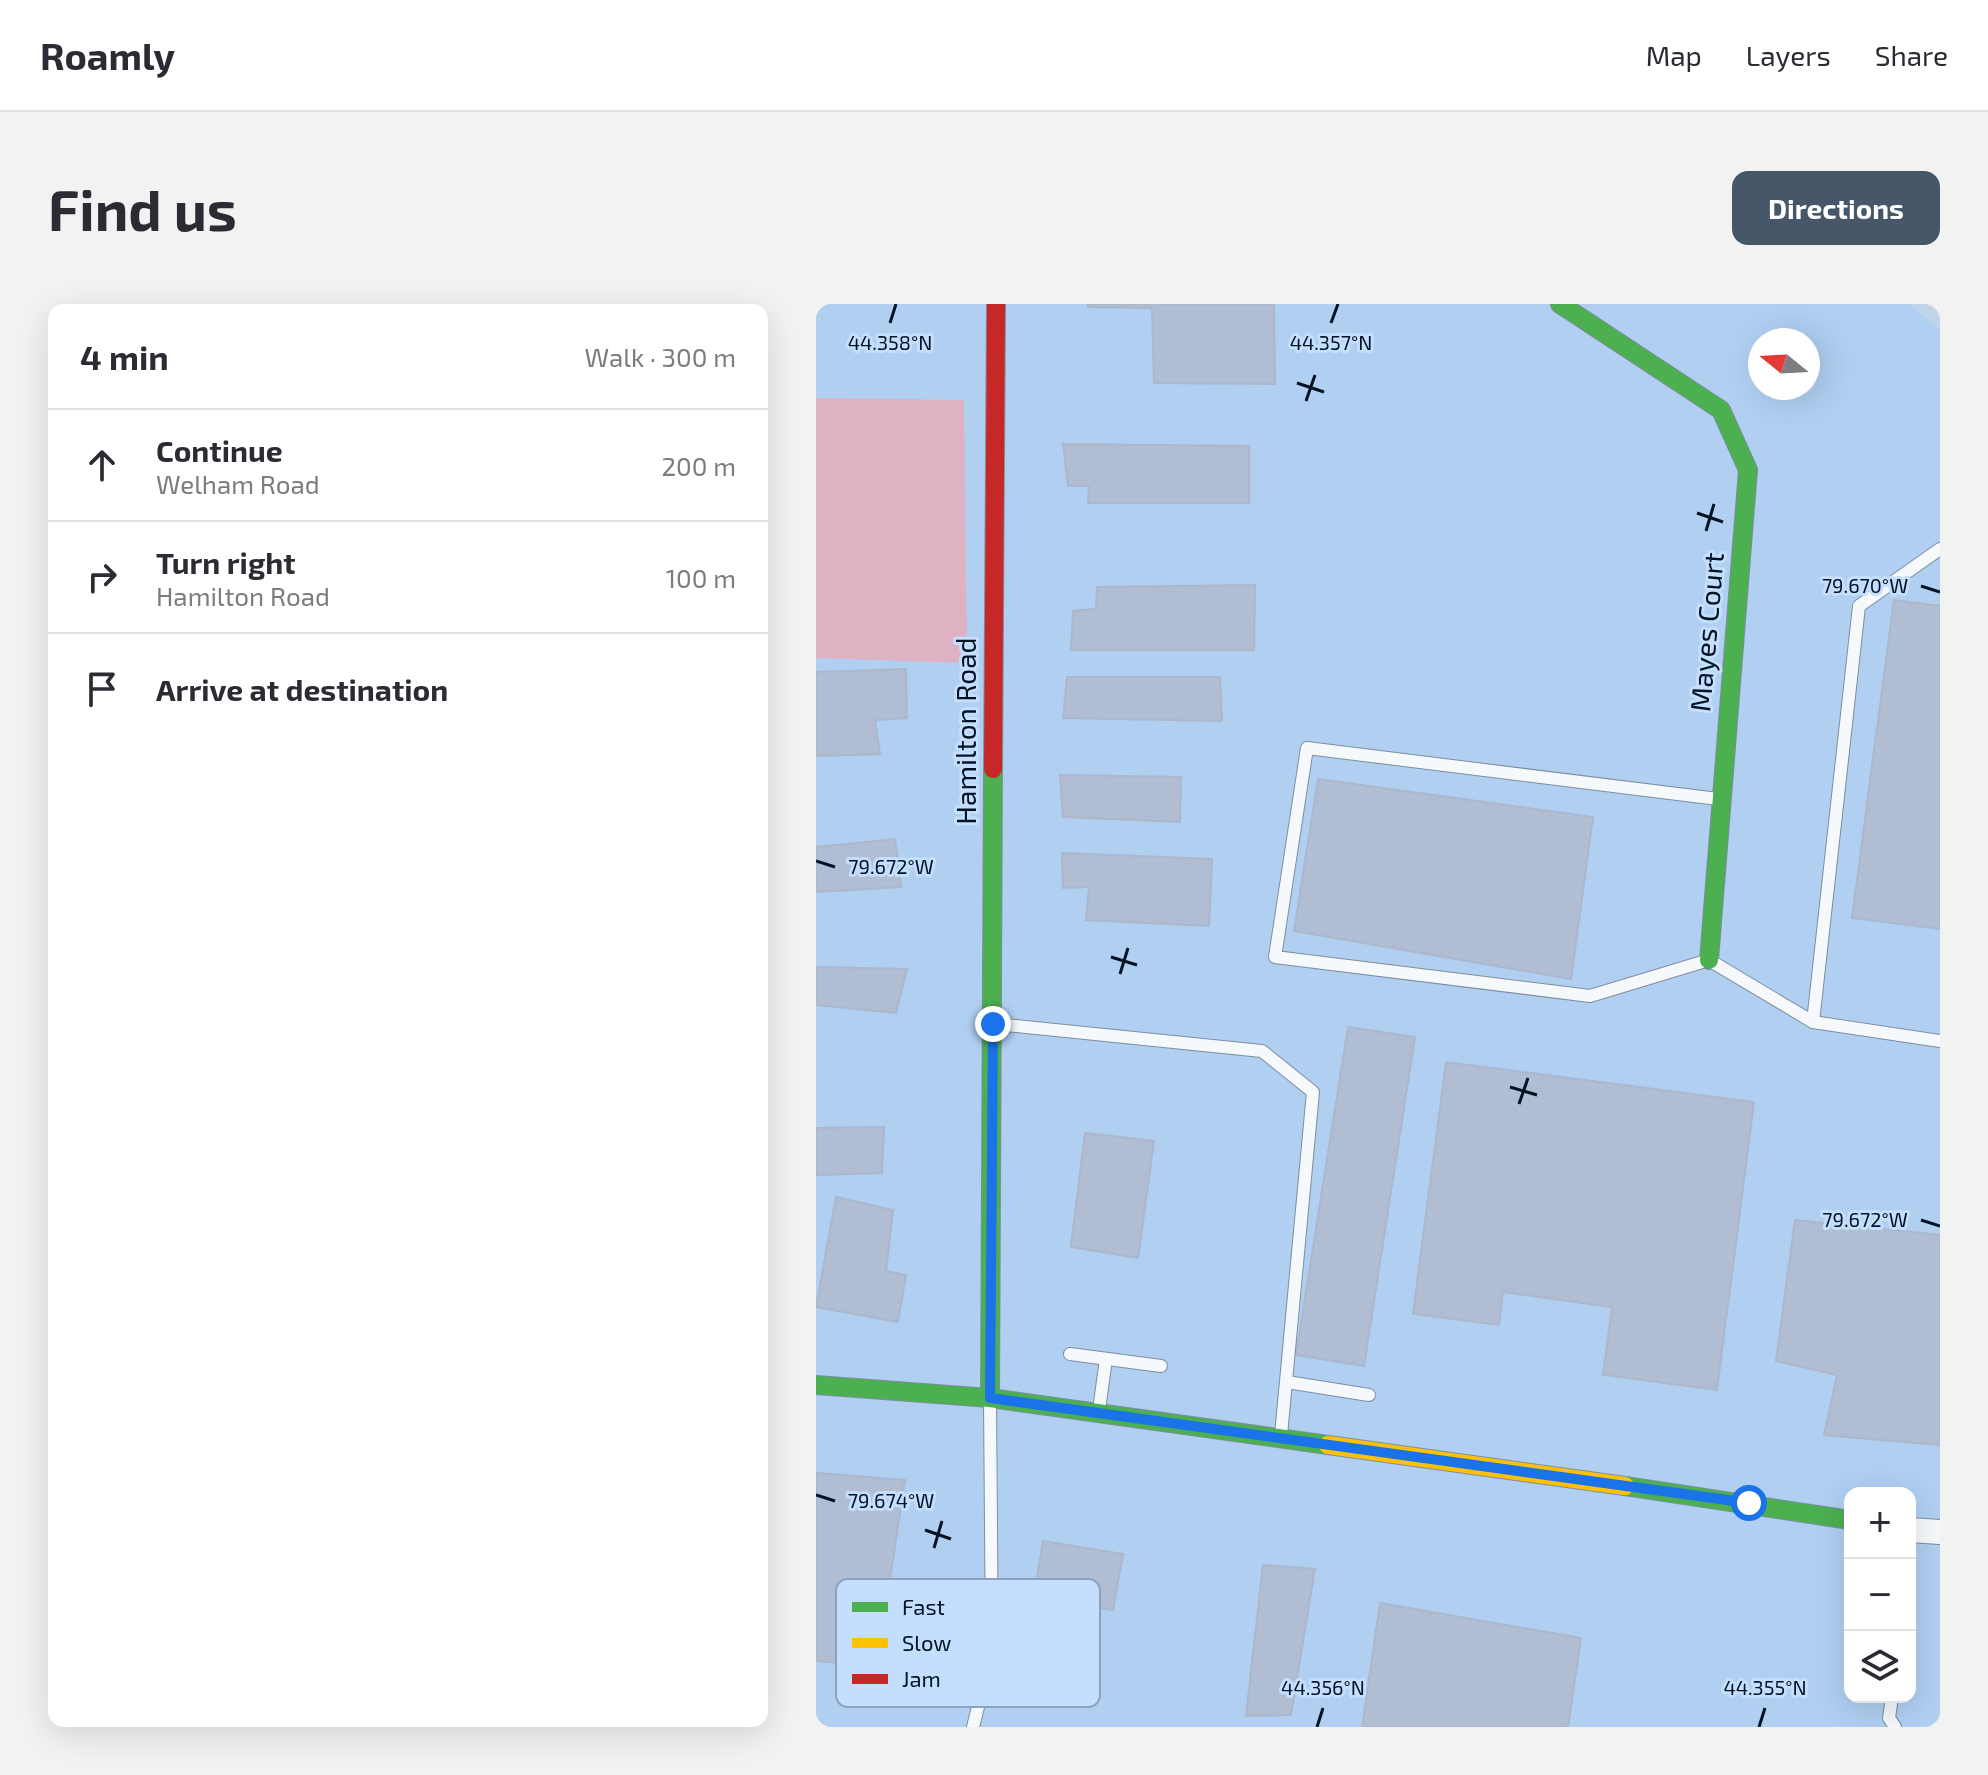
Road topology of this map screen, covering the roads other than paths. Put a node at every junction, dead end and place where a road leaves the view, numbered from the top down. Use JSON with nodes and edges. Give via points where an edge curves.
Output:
{"nodes":[{"id":1,"x":996,"y":304,"type":"edge"},
{"id":2,"x":1560,"y":304,"type":"edge"},
{"id":3,"x":1940,"y":549,"type":"edge"},
{"id":4,"x":1722,"y":800,"type":"junction"},
{"id":5,"x":1709,"y":960,"type":"junction"},
{"id":6,"x":1813,"y":1022,"type":"junction"},
{"id":7,"x":993,"y":1024,"type":"junction"},
{"id":8,"x":1940,"y":1041,"type":"edge"},
{"id":9,"x":1070,"y":1354,"type":"dead end"},
{"id":10,"x":1106,"y":1359,"type":"junction"},
{"id":11,"x":1161,"y":1366,"type":"dead end"},
{"id":12,"x":1287,"y":1382,"type":"junction"},
{"id":13,"x":816,"y":1385,"type":"edge"},
{"id":14,"x":1369,"y":1395,"type":"dead end"},
{"id":15,"x":990,"y":1398,"type":"junction"},
{"id":16,"x":1099,"y":1413,"type":"junction"},
{"id":17,"x":1281,"y":1438,"type":"junction"},
{"id":18,"x":1844,"y":1519,"type":"edge"},
{"id":19,"x":1916,"y":1530,"type":"edge"},
{"id":20,"x":1940,"y":1532,"type":"edge"},
{"id":21,"x":991,"y":1579,"type":"edge"},
{"id":22,"x":1891,"y":1703,"type":"edge"},
{"id":23,"x":978,"y":1707,"type":"edge"},
{"id":24,"x":973,"y":1727,"type":"edge"},
{"id":25,"x":1895,"y":1727,"type":"edge"}],
"edges":[{"from":1,"to":7,"type":"street","name":"Hamilton Road"},
{"from":2,"to":4,"type":"street","name":"Mayes Court","via":[[1721,410],[1748,470]]},
{"from":3,"to":6,"type":"lane","via":[[1859,606]]},
{"from":4,"to":5,"type":"street","name":"Mayes Court"},
{"from":4,"to":5,"type":"lane","via":[[1307,748],[1275,957],[1590,996]]},
{"from":5,"to":6,"type":"lane"},
{"from":6,"to":8,"type":"lane"},
{"from":7,"to":12,"type":"lane","via":[[1262,1051],[1313,1092]]},
{"from":7,"to":15,"type":"street","name":"Hamilton Road"},
{"from":9,"to":10,"type":"lane"},
{"from":10,"to":11,"type":"lane"},
{"from":10,"to":16,"type":"lane"},
{"from":12,"to":14,"type":"lane"},
{"from":12,"to":17,"type":"lane"},
{"from":13,"to":15,"type":"street"},
{"from":15,"to":16,"type":"street"},
{"from":15,"to":21,"type":"lane"},
{"from":16,"to":17,"type":"street"},
{"from":17,"to":18,"type":"street"},
{"from":19,"to":20,"type":"street"},
{"from":22,"to":25,"type":"lane","via":[[1889,1718]]},
{"from":23,"to":24,"type":"lane"}]}
